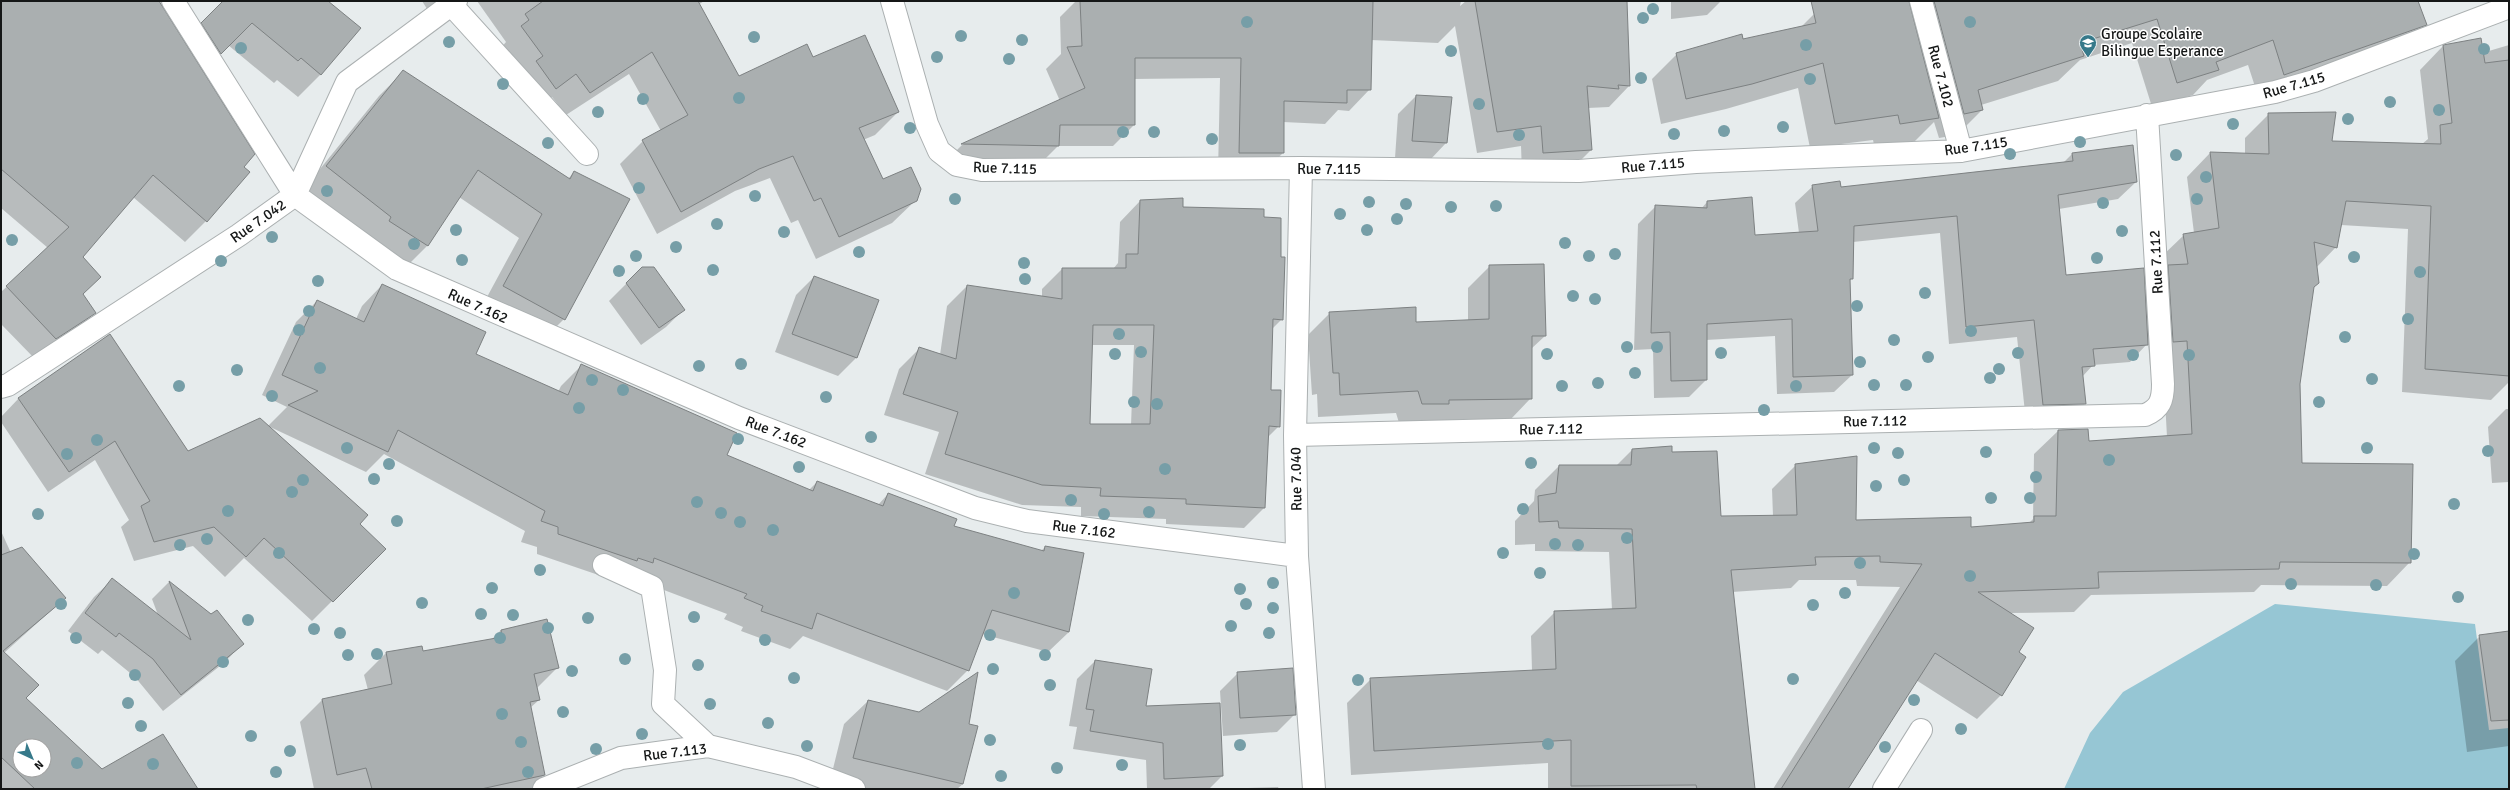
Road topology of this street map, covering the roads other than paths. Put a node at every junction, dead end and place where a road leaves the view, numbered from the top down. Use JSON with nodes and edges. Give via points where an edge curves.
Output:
{"nodes":[{"id":1,"x":173,"y":1,"type":"edge"},
{"id":2,"x":892,"y":1,"type":"edge"},
{"id":3,"x":1922,"y":1,"type":"edge"},
{"id":4,"x":452,"y":2,"type":"edge"},
{"id":5,"x":2509,"y":7,"type":"edge"},
{"id":6,"x":2147,"y":115,"type":"junction"},
{"id":7,"x":1962,"y":151,"type":"junction"},
{"id":8,"x":587,"y":154,"type":"dead end"},
{"id":9,"x":1301,"y":168,"type":"junction"},
{"id":10,"x":295,"y":195,"type":"junction"},
{"id":11,"x":5,"y":386,"type":"edge"},
{"id":12,"x":1295,"y":435,"type":"junction"},
{"id":13,"x":1297,"y":556,"type":"junction"},
{"id":14,"x":604,"y":565,"type":"dead end"},
{"id":15,"x":1921,"y":730,"type":"dead end"},
{"id":16,"x":708,"y":746,"type":"junction"},
{"id":17,"x":544,"y":789,"type":"edge"},
{"id":18,"x":854,"y":789,"type":"edge"},
{"id":19,"x":1314,"y":789,"type":"edge"},
{"id":20,"x":1884,"y":789,"type":"edge"}],
"edges":[{"from":1,"to":10,"type":"street"},
{"from":2,"to":9,"type":"street","name":"Rue 7.115","via":[[927,124],[938,151],[957,165],[982,170]]},
{"from":3,"to":7,"type":"street","name":"Rue 7.102"},
{"from":4,"to":8,"type":"street"},
{"from":4,"to":10,"type":"street","name":"Rue 7.042","via":[[347,82]]},
{"from":5,"to":6,"type":"street","name":"Rue 7.115","via":[[2314,81],[2275,92]]},
{"from":6,"to":7,"type":"street","name":"Rue 7.115"},
{"from":6,"to":12,"type":"street","name":"Rue 7.112","via":[[2163,399],[2155,411],[2145,415]]},
{"from":7,"to":9,"type":"street","name":"Rue 7.115","via":[[1696,162],[1579,171]]},
{"from":9,"to":12,"type":"street","name":"Rue 7.040"},
{"from":10,"to":11,"type":"street","name":"Rue 7.042","via":[[239,235]]},
{"from":10,"to":13,"type":"street","name":"Rue 7.162","via":[[397,269],[739,418],[975,508],[1027,521]]},
{"from":12,"to":13,"type":"street","name":"Rue 7.040"},
{"from":13,"to":19,"type":"street","name":"Rue 7.040"},
{"from":14,"to":16,"type":"street","via":[[652,587],[665,670],[663,704]]},
{"from":15,"to":20,"type":"street"},
{"from":16,"to":17,"type":"street","name":"Rue 7.113","via":[[620,758]]},
{"from":16,"to":18,"type":"street","name":"Rue 7.113","via":[[796,767]]}]}
